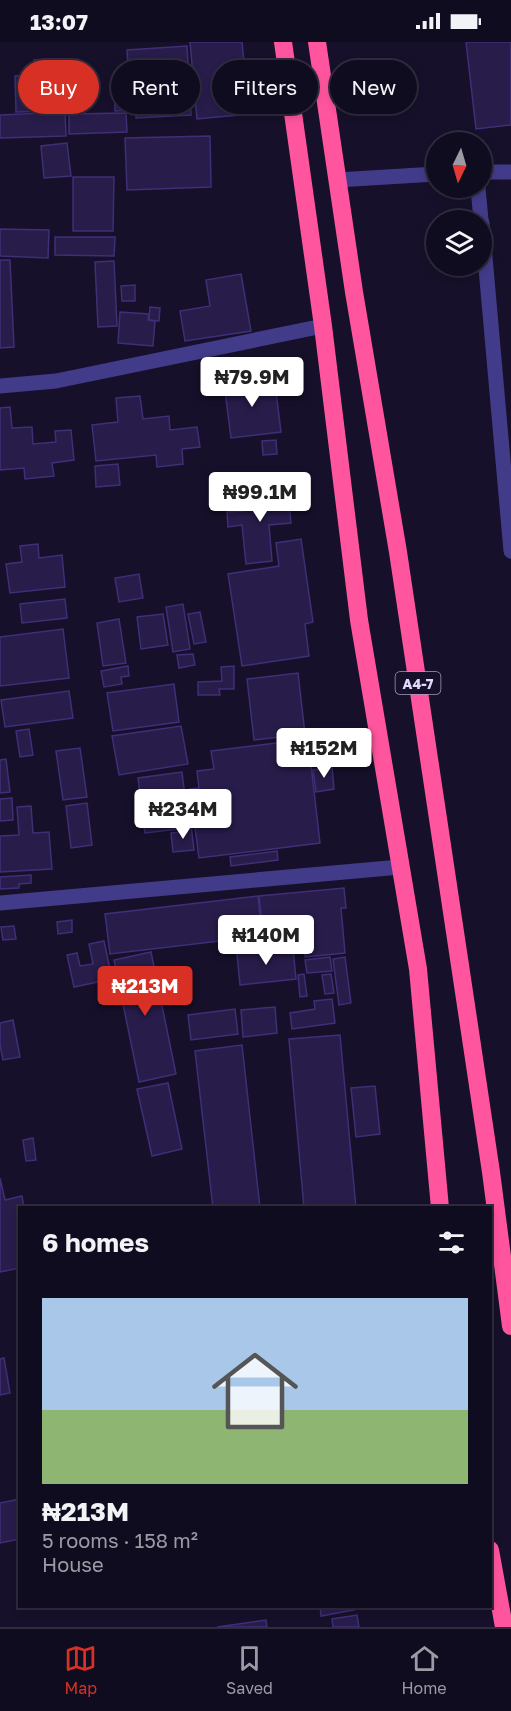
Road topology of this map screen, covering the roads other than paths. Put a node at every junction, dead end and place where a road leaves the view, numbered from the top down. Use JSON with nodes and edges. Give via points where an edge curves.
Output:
{"nodes":[{"id":1,"x":283,"y":42,"type":"edge"},
{"id":2,"x":317,"y":42,"type":"edge"},
{"id":3,"x":492,"y":172,"type":"edge"},
{"id":4,"x":511,"y":172,"type":"edge"},
{"id":5,"x":426,"y":175,"type":"edge"},
{"id":6,"x":337,"y":180,"type":"junction"},
{"id":7,"x":486,"y":276,"type":"edge"},
{"id":8,"x":323,"y":326,"type":"junction"},
{"id":9,"x":0,"y":386,"type":"edge"},
{"id":10,"x":511,"y":551,"type":"edge"},
{"id":11,"x":400,"y":867,"type":"junction"},
{"id":12,"x":0,"y":903,"type":"edge"},
{"id":13,"x":491,"y":1172,"type":"junction"},
{"id":14,"x":440,"y":1206,"type":"edge"},
{"id":15,"x":511,"y":1238,"type":"edge"},
{"id":16,"x":511,"y":1326,"type":"edge"},
{"id":17,"x":492,"y":1561,"type":"edge"},
{"id":18,"x":504,"y":1627,"type":"edge"}],
"edges":[{"from":1,"to":8,"type":"highway"},
{"from":2,"to":6,"type":"highway","number":"A4-7"},
{"from":3,"to":4,"type":"street"},
{"from":5,"to":6,"type":"street"},
{"from":6,"to":13,"type":"highway","number":"A4-7","via":[[398,552]]},
{"from":7,"to":10,"type":"street"},
{"from":8,"to":9,"type":"street","via":[[56,381]]},
{"from":8,"to":11,"type":"highway","via":[[359,620]]},
{"from":11,"to":12,"type":"street"},
{"from":11,"to":14,"type":"highway","via":[[418,969]]},
{"from":13,"to":15,"type":"highway"},
{"from":13,"to":16,"type":"highway","number":"A4-7"},
{"from":17,"to":18,"type":"highway"}]}
